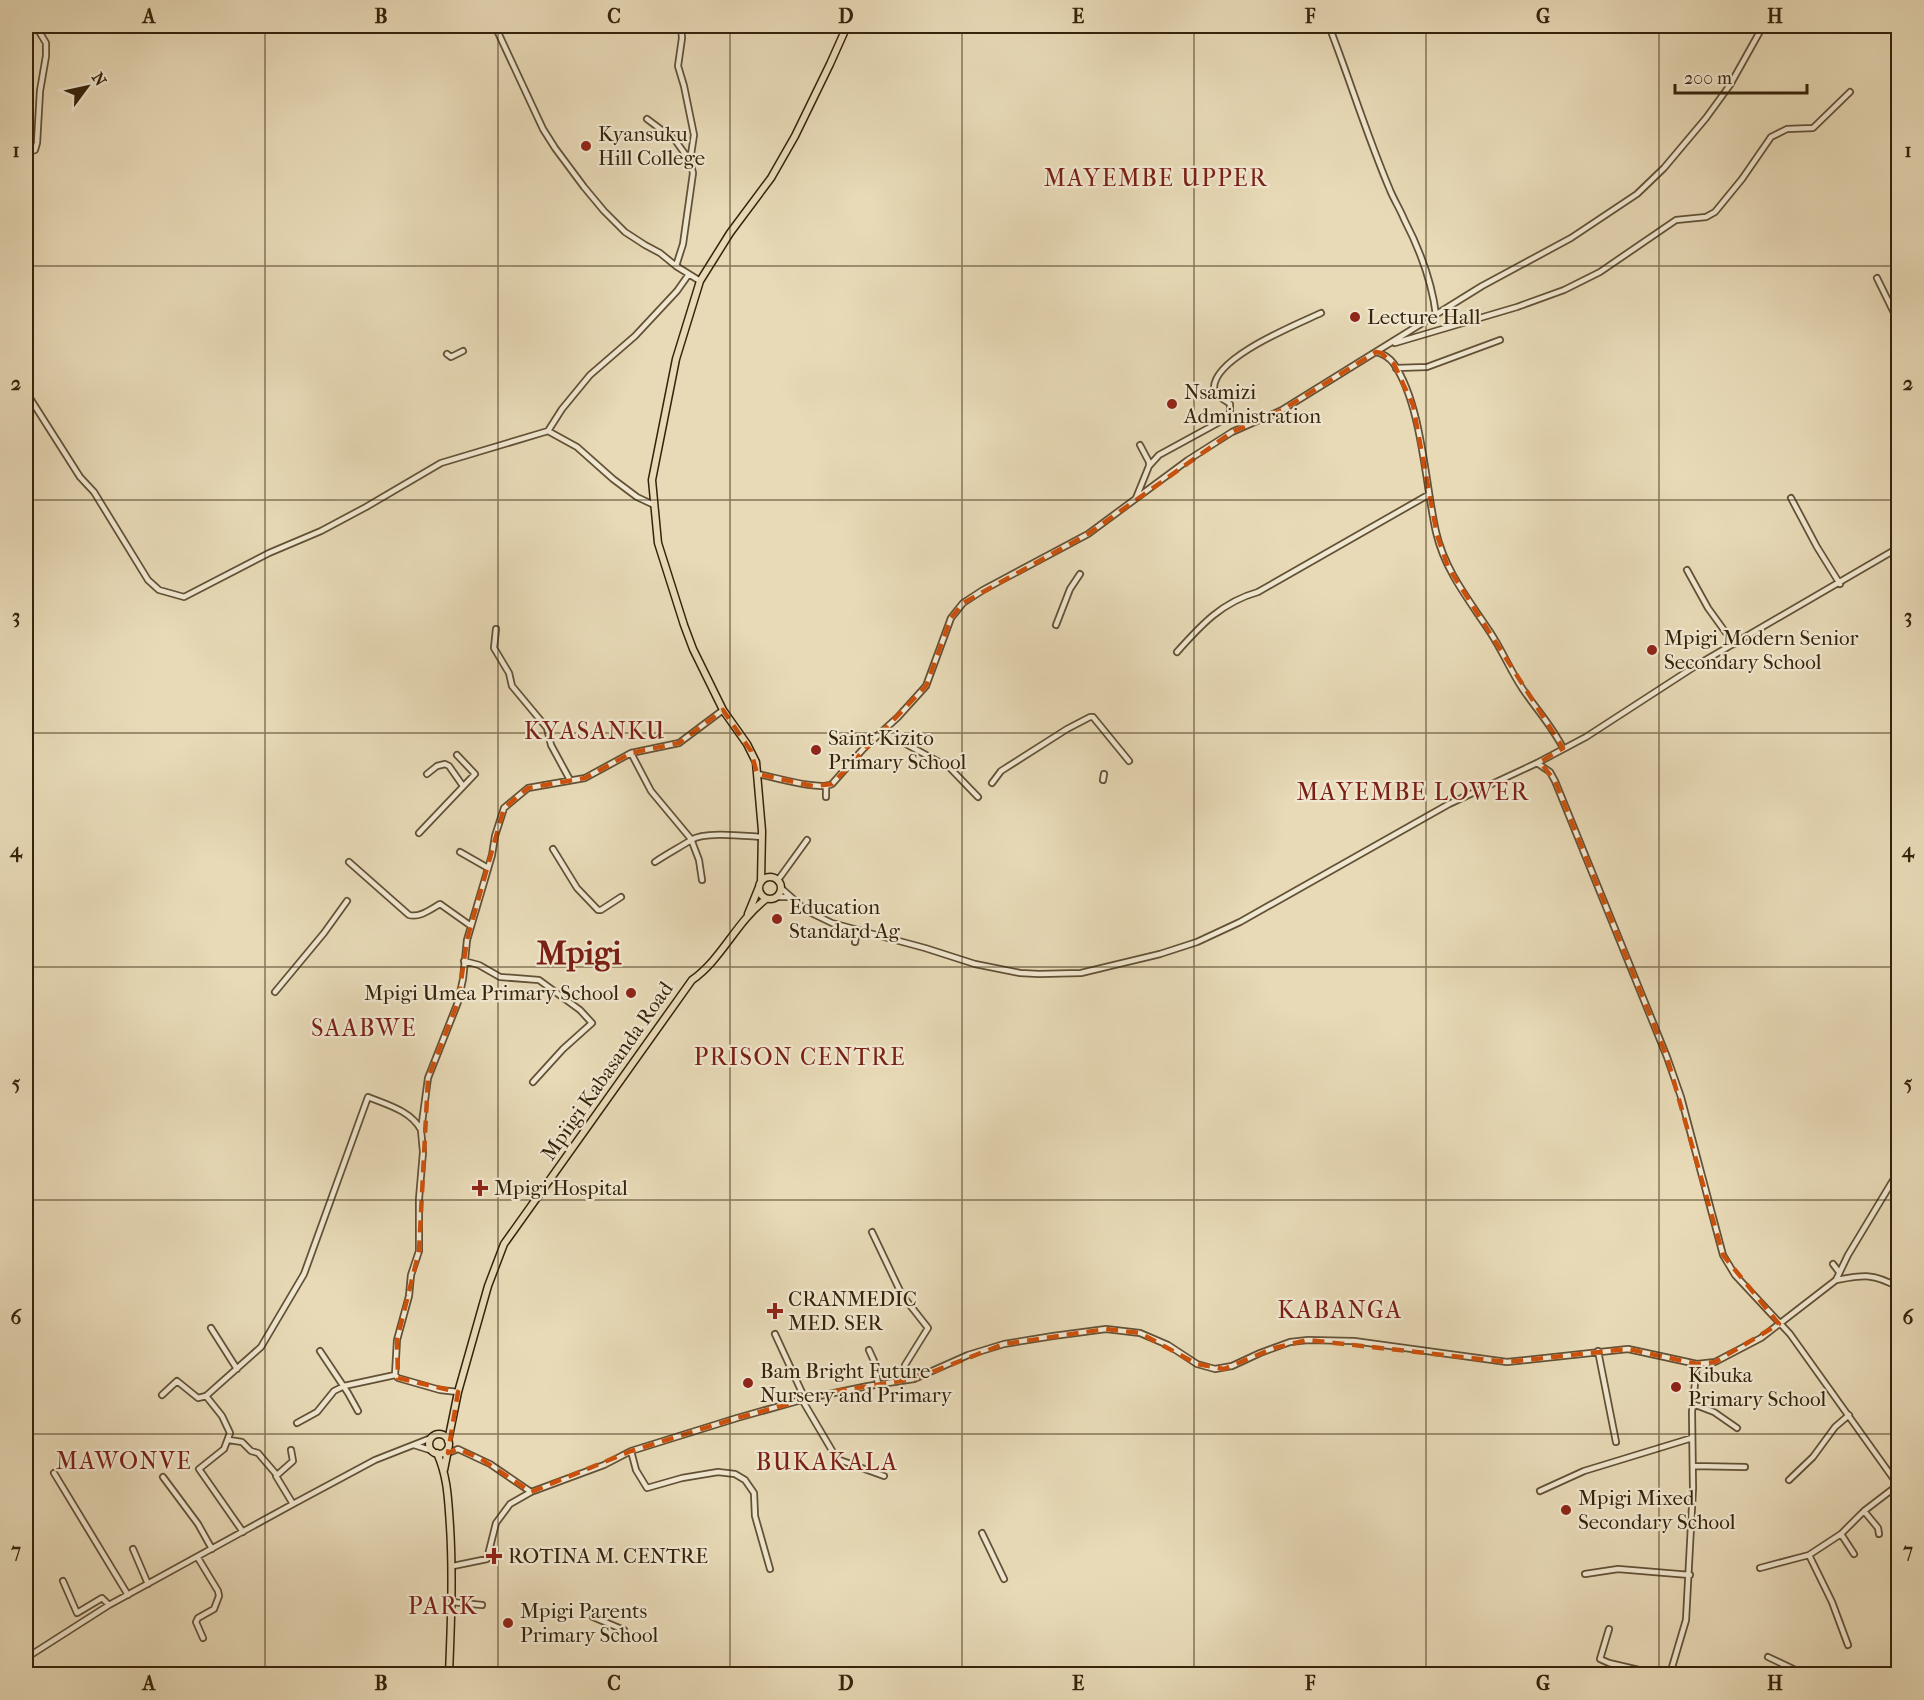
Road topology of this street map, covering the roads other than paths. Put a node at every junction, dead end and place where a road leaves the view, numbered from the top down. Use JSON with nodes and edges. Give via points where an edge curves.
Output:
{"nodes":[{"id":1,"x":41,"y":26,"type":"edge"},
{"id":2,"x":495,"y":26,"type":"edge"},
{"id":3,"x":681,"y":26,"type":"edge"},
{"id":4,"x":847,"y":26,"type":"edge"},
{"id":5,"x":1329,"y":26,"type":"edge"},
{"id":6,"x":1763,"y":26,"type":"edge"},
{"id":7,"x":1850,"y":92,"type":"dead end"},
{"id":8,"x":647,"y":119,"type":"dead end"},
{"id":9,"x":26,"y":153,"type":"edge"},
{"id":10,"x":690,"y":161,"type":"junction"},
{"id":11,"x":26,"y":229,"type":"edge"},
{"id":12,"x":26,"y":262,"type":"edge"},
{"id":13,"x":676,"y":266,"type":"junction"},
{"id":14,"x":689,"y":274,"type":"junction"},
{"id":15,"x":1877,"y":278,"type":"dead end"},
{"id":16,"x":700,"y":281,"type":"junction"},
{"id":17,"x":1322,"y":313,"type":"dead end"},
{"id":18,"x":1436,"y":315,"type":"junction"},
{"id":19,"x":1899,"y":321,"type":"edge"},
{"id":20,"x":1500,"y":340,"type":"dead end"},
{"id":21,"x":1389,"y":344,"type":"junction"},
{"id":22,"x":463,"y":351,"type":"dead end"},
{"id":23,"x":1376,"y":352,"type":"junction"},
{"id":24,"x":447,"y":354,"type":"dead end"},
{"id":25,"x":1396,"y":368,"type":"junction"},
{"id":26,"x":26,"y":392,"type":"edge"},
{"id":27,"x":548,"y":431,"type":"junction"},
{"id":28,"x":1140,"y":445,"type":"dead end"},
{"id":29,"x":1149,"y":466,"type":"junction"},
{"id":30,"x":1428,"y":495,"type":"junction"},
{"id":31,"x":1791,"y":498,"type":"dead end"},
{"id":32,"x":1136,"y":499,"type":"junction"},
{"id":33,"x":654,"y":505,"type":"junction"},
{"id":34,"x":1899,"y":548,"type":"edge"},
{"id":35,"x":1687,"y":570,"type":"dead end"},
{"id":36,"x":1080,"y":574,"type":"dead end"},
{"id":37,"x":1840,"y":584,"type":"junction"},
{"id":38,"x":1056,"y":625,"type":"dead end"},
{"id":39,"x":496,"y":629,"type":"dead end"},
{"id":40,"x":1734,"y":644,"type":"junction"},
{"id":41,"x":1177,"y":652,"type":"dead end"},
{"id":42,"x":723,"y":710,"type":"junction"},
{"id":43,"x":906,"y":744,"type":"dead end"},
{"id":44,"x":1563,"y":748,"type":"junction"},
{"id":45,"x":632,"y":753,"type":"junction"},
{"id":46,"x":457,"y":755,"type":"dead end"},
{"id":47,"x":1129,"y":761,"type":"dead end"},
{"id":48,"x":1537,"y":763,"type":"junction"},
{"id":49,"x":427,"y":774,"type":"dead end"},
{"id":50,"x":757,"y":774,"type":"junction"},
{"id":51,"x":570,"y":780,"type":"junction"},
{"id":52,"x":992,"y":783,"type":"dead end"},
{"id":53,"x":463,"y":786,"type":"junction"},
{"id":54,"x":826,"y":787,"type":"junction"},
{"id":55,"x":826,"y":797,"type":"dead end"},
{"id":56,"x":978,"y":797,"type":"dead end"},
{"id":57,"x":419,"y":833,"type":"dead end"},
{"id":58,"x":762,"y":837,"type":"junction"},
{"id":59,"x":692,"y":839,"type":"junction"},
{"id":60,"x":807,"y":840,"type":"dead end"},
{"id":61,"x":553,"y":849,"type":"dead end"},
{"id":62,"x":460,"y":852,"type":"dead end"},
{"id":63,"x":349,"y":862,"type":"dead end"},
{"id":64,"x":655,"y":862,"type":"dead end"},
{"id":65,"x":762,"y":863,"type":"junction"},
{"id":66,"x":489,"y":868,"type":"junction"},
{"id":67,"x":770,"y":877,"type":"junction"},
{"id":68,"x":702,"y":880,"type":"dead end"},
{"id":69,"x":778,"y":880,"type":"junction"},
{"id":70,"x":760,"y":884,"type":"junction"},
{"id":71,"x":782,"y":889,"type":"junction"},
{"id":72,"x":621,"y":897,"type":"dead end"},
{"id":73,"x":778,"y":897,"type":"junction"},
{"id":74,"x":791,"y":897,"type":"junction"},
{"id":75,"x":766,"y":899,"type":"junction"},
{"id":76,"x":347,"y":901,"type":"dead end"},
{"id":77,"x":745,"y":920,"type":"junction"},
{"id":78,"x":471,"y":926,"type":"junction"},
{"id":79,"x":858,"y":931,"type":"junction"},
{"id":80,"x":855,"y":942,"type":"dead end"},
{"id":81,"x":464,"y":961,"type":"junction"},
{"id":82,"x":275,"y":992,"type":"dead end"},
{"id":83,"x":533,"y":1082,"type":"dead end"},
{"id":84,"x":422,"y":1130,"type":"junction"},
{"id":85,"x":1899,"y":1172,"type":"edge"},
{"id":86,"x":872,"y":1232,"type":"dead end"},
{"id":87,"x":1833,"y":1264,"type":"dead end"},
{"id":88,"x":1839,"y":1272,"type":"junction"},
{"id":89,"x":1836,"y":1280,"type":"junction"},
{"id":90,"x":1899,"y":1287,"type":"edge"},
{"id":91,"x":1779,"y":1324,"type":"junction"},
{"id":92,"x":211,"y":1328,"type":"dead end"},
{"id":93,"x":775,"y":1334,"type":"dead end"},
{"id":94,"x":869,"y":1350,"type":"dead end"},
{"id":95,"x":320,"y":1351,"type":"dead end"},
{"id":96,"x":1598,"y":1351,"type":"junction"},
{"id":97,"x":1696,"y":1364,"type":"junction"},
{"id":98,"x":237,"y":1369,"type":"junction"},
{"id":99,"x":395,"y":1375,"type":"junction"},
{"id":100,"x":906,"y":1380,"type":"junction"},
{"id":101,"x":878,"y":1384,"type":"junction"},
{"id":102,"x":344,"y":1386,"type":"junction"},
{"id":103,"x":458,"y":1392,"type":"junction"},
{"id":104,"x":162,"y":1395,"type":"dead end"},
{"id":105,"x":206,"y":1396,"type":"junction"},
{"id":106,"x":805,"y":1399,"type":"junction"},
{"id":107,"x":1693,"y":1404,"type":"junction"},
{"id":108,"x":358,"y":1411,"type":"dead end"},
{"id":109,"x":1849,"y":1415,"type":"junction"},
{"id":110,"x":454,"y":1420,"type":"junction"},
{"id":111,"x":297,"y":1423,"type":"dead end"},
{"id":112,"x":1737,"y":1428,"type":"dead end"},
{"id":113,"x":440,"y":1434,"type":"junction"},
{"id":114,"x":432,"y":1438,"type":"junction"},
{"id":115,"x":1692,"y":1438,"type":"junction"},
{"id":116,"x":229,"y":1440,"type":"junction"},
{"id":117,"x":448,"y":1441,"type":"junction"},
{"id":118,"x":1616,"y":1442,"type":"dead end"},
{"id":119,"x":414,"y":1445,"type":"junction"},
{"id":120,"x":291,"y":1450,"type":"dead end"},
{"id":121,"x":631,"y":1451,"type":"junction"},
{"id":122,"x":435,"y":1452,"type":"junction"},
{"id":123,"x":448,"y":1452,"type":"junction"},
{"id":124,"x":1693,"y":1466,"type":"junction"},
{"id":125,"x":1745,"y":1467,"type":"dead end"},
{"id":126,"x":444,"y":1470,"type":"junction"},
{"id":127,"x":54,"y":1473,"type":"dead end"},
{"id":128,"x":276,"y":1474,"type":"junction"},
{"id":129,"x":884,"y":1476,"type":"dead end"},
{"id":130,"x":163,"y":1477,"type":"dead end"},
{"id":131,"x":1789,"y":1480,"type":"dead end"},
{"id":132,"x":1899,"y":1485,"type":"edge"},
{"id":133,"x":1540,"y":1491,"type":"dead end"},
{"id":134,"x":531,"y":1492,"type":"junction"},
{"id":135,"x":293,"y":1503,"type":"junction"},
{"id":136,"x":1864,"y":1511,"type":"junction"},
{"id":137,"x":243,"y":1532,"type":"junction"},
{"id":138,"x":982,"y":1533,"type":"dead end"},
{"id":139,"x":1840,"y":1534,"type":"junction"},
{"id":140,"x":1879,"y":1534,"type":"dead end"},
{"id":141,"x":133,"y":1549,"type":"dead end"},
{"id":142,"x":212,"y":1549,"type":"junction"},
{"id":143,"x":1854,"y":1554,"type":"dead end"},
{"id":144,"x":1809,"y":1555,"type":"junction"},
{"id":145,"x":198,"y":1558,"type":"junction"},
{"id":146,"x":453,"y":1566,"type":"junction"},
{"id":147,"x":1760,"y":1568,"type":"dead end"},
{"id":148,"x":770,"y":1569,"type":"dead end"},
{"id":149,"x":1585,"y":1574,"type":"dead end"},
{"id":150,"x":1690,"y":1575,"type":"junction"},
{"id":151,"x":1004,"y":1579,"type":"dead end"},
{"id":152,"x":63,"y":1581,"type":"dead end"},
{"id":153,"x":148,"y":1584,"type":"junction"},
{"id":154,"x":128,"y":1595,"type":"junction"},
{"id":155,"x":452,"y":1602,"type":"junction"},
{"id":156,"x":110,"y":1605,"type":"junction"},
{"id":157,"x":482,"y":1605,"type":"dead end"},
{"id":158,"x":593,"y":1617,"type":"dead end"},
{"id":159,"x":1609,"y":1629,"type":"dead end"},
{"id":160,"x":624,"y":1630,"type":"dead end"},
{"id":161,"x":203,"y":1638,"type":"dead end"},
{"id":162,"x":1848,"y":1645,"type":"dead end"},
{"id":163,"x":1768,"y":1657,"type":"dead end"},
{"id":164,"x":26,"y":1658,"type":"edge"},
{"id":165,"x":449,"y":1674,"type":"edge"},
{"id":166,"x":1656,"y":1674,"type":"edge"},
{"id":167,"x":1670,"y":1674,"type":"edge"},
{"id":168,"x":1804,"y":1674,"type":"edge"}],
"edges":[{"from":1,"to":9,"type":"street","via":[[46,43],[37,143],[35,150]]},
{"from":2,"to":13,"type":"street","via":[[543,129],[566,164],[614,222]]},
{"from":3,"to":10,"type":"street","via":[[678,66],[694,135]]},
{"from":4,"to":16,"type":"main road","name":"Mpiigi Kabasanda Road","via":[[786,153]]},
{"from":5,"to":18,"type":"street","via":[[1378,162],[1425,272]]},
{"from":6,"to":18,"type":"street","via":[[1730,85],[1649,184],[1571,238]]},
{"from":7,"to":21,"type":"street","via":[[1813,128],[1788,129],[1771,137],[1715,212],[1676,220],[1600,272],[1564,290]]},
{"from":8,"to":10,"type":"street","via":[[675,140]]},
{"from":10,"to":13,"type":"street","via":[[692,190]]},
{"from":11,"to":12,"type":"street"},
{"from":13,"to":14,"type":"street"},
{"from":14,"to":16,"type":"street"},
{"from":14,"to":27,"type":"street","via":[[634,336],[590,375]]},
{"from":15,"to":19,"type":"street"},
{"from":16,"to":33,"type":"main road","name":"Mpiigi Kabasanda Road","via":[[663,417],[652,480]]},
{"from":17,"to":29,"type":"street","via":[[1256,344],[1227,366],[1214,388],[1230,404],[1230,414],[1159,455]]},
{"from":18,"to":21,"type":"street"},
{"from":20,"to":25,"type":"street","via":[[1427,367]]},
{"from":21,"to":23,"type":"street"},
{"from":22,"to":24,"type":"street","via":[[451,357]]},
{"from":23,"to":25,"type":"street","via":[[1391,360]]},
{"from":23,"to":32,"type":"street","via":[[1282,410],[1232,432]]},
{"from":25,"to":30,"type":"street","via":[[1413,405]]},
{"from":26,"to":27,"type":"street","via":[[148,580],[159,590],[184,597],[321,531],[441,463]]},
{"from":27,"to":33,"type":"street","via":[[577,447],[613,479]]},
{"from":28,"to":29,"type":"street"},
{"from":29,"to":32,"type":"street"},
{"from":30,"to":41,"type":"street","via":[[1258,592],[1243,596],[1208,618]]},
{"from":30,"to":44,"type":"street","via":[[1437,535],[1454,579]]},
{"from":31,"to":37,"type":"street"},
{"from":32,"to":54,"type":"street","via":[[1088,534],[963,603],[951,618],[926,686]]},
{"from":33,"to":42,"type":"main road","name":"Mpiigi Kabasanda Road","via":[[658,543],[670,582],[693,649]]},
{"from":34,"to":37,"type":"street"},
{"from":35,"to":40,"type":"street"},
{"from":36,"to":38,"type":"street"},
{"from":37,"to":40,"type":"street"},
{"from":39,"to":51,"type":"street","via":[[494,648],[512,686],[546,728]]},
{"from":40,"to":44,"type":"street"},
{"from":42,"to":45,"type":"street","via":[[682,741]]},
{"from":42,"to":50,"type":"main road","name":"Mpiigi Kabasanda Road","via":[[747,744]]},
{"from":43,"to":56,"type":"street","via":[[950,768]]},
{"from":44,"to":48,"type":"street"},
{"from":45,"to":51,"type":"street","via":[[590,776]]},
{"from":45,"to":59,"type":"street","via":[[651,791]]},
{"from":46,"to":53,"type":"street","via":[[475,774]]},
{"from":47,"to":52,"type":"street","via":[[1090,717],[1001,771]]},
{"from":48,"to":79,"type":"street","via":[[1449,804],[1213,935],[1119,965],[1081,973],[1020,973]]},
{"from":48,"to":91,"type":"street","via":[[1555,781],[1667,1057],[1723,1255],[1735,1275]]},
{"from":49,"to":53,"type":"street","via":[[445,764]]},
{"from":50,"to":54,"type":"street"},
{"from":50,"to":58,"type":"main road","name":"Mpiigi Kabasanda Road"},
{"from":51,"to":66,"type":"street","via":[[528,788],[504,807]]},
{"from":53,"to":57,"type":"street"},
{"from":54,"to":55,"type":"street"},
{"from":58,"to":59,"type":"street","via":[[715,834]]},
{"from":58,"to":65,"type":"main road","name":"Mpiigi Kabasanda Road"},
{"from":59,"to":64,"type":"street"},
{"from":59,"to":68,"type":"street"},
{"from":60,"to":69,"type":"street"},
{"from":61,"to":72,"type":"street","via":[[577,888],[598,910]]},
{"from":62,"to":66,"type":"street"},
{"from":63,"to":78,"type":"street","via":[[409,915],[421,915],[440,904]]},
{"from":65,"to":67,"type":"main road","name":"Mpiigi Kabasanda Road"},
{"from":65,"to":70,"type":"main road","name":"Mpiigi Kabasanda Road"},
{"from":66,"to":78,"type":"street"},
{"from":67,"to":69,"type":"main road"},
{"from":67,"to":70,"type":"main road"},
{"from":69,"to":71,"type":"main road"},
{"from":70,"to":75,"type":"main road","via":[[760,893]]},
{"from":70,"to":77,"type":"main road","name":"Mpiigi Kabasanda Road"},
{"from":71,"to":73,"type":"main road"},
{"from":71,"to":74,"type":"street"},
{"from":73,"to":74,"type":"street"},
{"from":73,"to":75,"type":"main road"},
{"from":74,"to":79,"type":"street","via":[[807,911]]},
{"from":75,"to":77,"type":"main road","name":"Mpiigi Kabasanda Road"},
{"from":76,"to":82,"type":"street"},
{"from":77,"to":103,"type":"main road","name":"Mpiigi Kabasanda Road","via":[[705,971],[692,980],[504,1244]]},
{"from":78,"to":81,"type":"street"},
{"from":79,"to":80,"type":"street"},
{"from":81,"to":83,"type":"street","via":[[500,977],[539,981],[592,1023]]},
{"from":81,"to":84,"type":"street","via":[[458,1002],[428,1078]]},
{"from":84,"to":98,"type":"street","via":[[408,1114],[368,1097],[304,1274],[266,1341]]},
{"from":84,"to":99,"type":"street","via":[[419,1251],[397,1340]]},
{"from":85,"to":88,"type":"street"},
{"from":86,"to":100,"type":"street","via":[[902,1295],[928,1328],[905,1365]]},
{"from":87,"to":88,"type":"street"},
{"from":88,"to":89,"type":"street"},
{"from":89,"to":90,"type":"street","via":[[1879,1277]]},
{"from":89,"to":91,"type":"street"},
{"from":91,"to":97,"type":"street","via":[[1724,1359]]},
{"from":91,"to":109,"type":"street","via":[[1797,1342]]},
{"from":92,"to":98,"type":"street"},
{"from":93,"to":106,"type":"street"},
{"from":94,"to":101,"type":"street"},
{"from":95,"to":102,"type":"street"},
{"from":96,"to":97,"type":"street","via":[[1628,1349]]},
{"from":96,"to":100,"type":"street","via":[[1507,1362],[1354,1341],[1308,1340],[1290,1342],[1215,1369],[1197,1364],[1140,1333],[1106,1329],[1005,1344]]},
{"from":96,"to":118,"type":"street"},
{"from":97,"to":107,"type":"street"},
{"from":98,"to":105,"type":"street"},
{"from":99,"to":102,"type":"street"},
{"from":99,"to":103,"type":"street"},
{"from":100,"to":101,"type":"street"},
{"from":101,"to":106,"type":"street"},
{"from":102,"to":108,"type":"street"},
{"from":102,"to":111,"type":"street","via":[[334,1391],[317,1412]]},
{"from":103,"to":110,"type":"main road","name":"Mpiigi Kabasanda Road"},
{"from":104,"to":105,"type":"street","via":[[177,1381],[198,1398]]},
{"from":105,"to":116,"type":"street","via":[[225,1421]]},
{"from":106,"to":121,"type":"street"},
{"from":106,"to":129,"type":"street","via":[[804,1404],[837,1459]]},
{"from":107,"to":112,"type":"street"},
{"from":107,"to":115,"type":"street"},
{"from":109,"to":131,"type":"street"},
{"from":109,"to":132,"type":"street"},
{"from":110,"to":113,"type":"main road"},
{"from":110,"to":117,"type":"main road","name":"Mpiigi Kabasanda Road"},
{"from":113,"to":114,"type":"main road"},
{"from":113,"to":117,"type":"main road"},
{"from":114,"to":119,"type":"street"},
{"from":114,"to":122,"type":"main road","via":[[430,1443]]},
{"from":115,"to":124,"type":"street"},
{"from":115,"to":133,"type":"street","via":[[1584,1471]]},
{"from":116,"to":128,"type":"street","via":[[242,1442],[258,1453]]},
{"from":116,"to":137,"type":"street","via":[[199,1469]]},
{"from":117,"to":123,"type":"main road"},
{"from":119,"to":122,"type":"street"},
{"from":119,"to":135,"type":"street","via":[[375,1460]]},
{"from":120,"to":128,"type":"street","via":[[293,1461]]},
{"from":121,"to":134,"type":"street"},
{"from":121,"to":148,"type":"street","via":[[647,1488],[718,1472],[745,1480],[754,1493],[755,1516]]},
{"from":122,"to":123,"type":"main road"},
{"from":122,"to":126,"type":"main road"},
{"from":123,"to":126,"type":"main road"},
{"from":123,"to":134,"type":"street","via":[[458,1449],[481,1459]]},
{"from":124,"to":125,"type":"street"},
{"from":124,"to":150,"type":"street"},
{"from":126,"to":146,"type":"main road"},
{"from":127,"to":154,"type":"street"},
{"from":128,"to":135,"type":"street"},
{"from":130,"to":142,"type":"street"},
{"from":132,"to":136,"type":"street"},
{"from":134,"to":146,"type":"street","via":[[505,1509],[496,1523],[487,1559]]},
{"from":135,"to":137,"type":"street"},
{"from":136,"to":139,"type":"street"},
{"from":136,"to":140,"type":"street"},
{"from":137,"to":142,"type":"street"},
{"from":138,"to":151,"type":"street"},
{"from":139,"to":143,"type":"street"},
{"from":139,"to":144,"type":"street"},
{"from":141,"to":153,"type":"street"},
{"from":142,"to":145,"type":"street"},
{"from":144,"to":147,"type":"street"},
{"from":144,"to":162,"type":"street"},
{"from":145,"to":153,"type":"street"},
{"from":145,"to":161,"type":"street","via":[[219,1596],[214,1610],[196,1622]]},
{"from":146,"to":155,"type":"main road"},
{"from":149,"to":150,"type":"street","via":[[1618,1569]]},
{"from":150,"to":167,"type":"street","via":[[1686,1620]]},
{"from":152,"to":156,"type":"street","via":[[77,1613],[102,1598]]},
{"from":153,"to":154,"type":"street"},
{"from":154,"to":156,"type":"street"},
{"from":155,"to":157,"type":"street"},
{"from":155,"to":165,"type":"main road"},
{"from":156,"to":164,"type":"street"},
{"from":158,"to":160,"type":"street"},
{"from":159,"to":166,"type":"street","via":[[1600,1659]]},
{"from":163,"to":168,"type":"street"}]}
